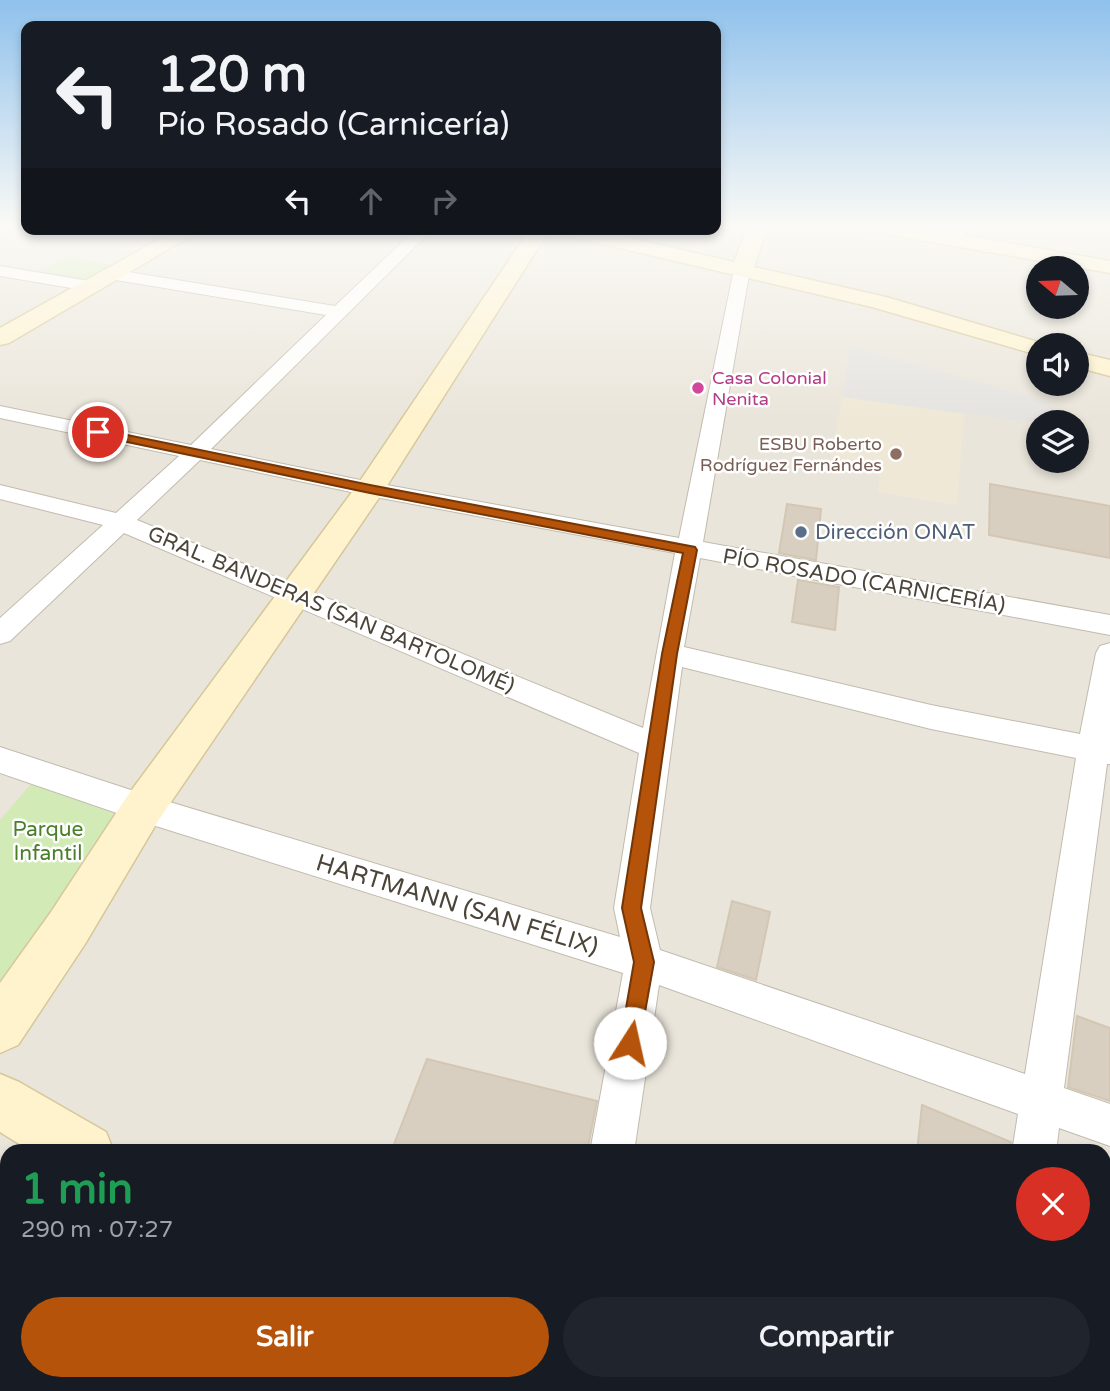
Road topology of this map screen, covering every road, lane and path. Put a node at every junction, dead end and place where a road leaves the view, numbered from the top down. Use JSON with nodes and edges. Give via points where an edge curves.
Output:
{"nodes":[{"id":1,"x":82,"y":290,"type":"edge"},
{"id":2,"x":205,"y":290,"type":"edge"},
{"id":3,"x":361,"y":290,"type":"edge"},
{"id":4,"x":500,"y":290,"type":"edge"},
{"id":5,"x":738,"y":290,"type":"edge"},
{"id":6,"x":828,"y":290,"type":"edge"},
{"id":7,"x":338,"y":312,"type":"junction"},
{"id":8,"x":0,"y":338,"type":"edge"},
{"id":9,"x":1026,"y":345,"type":"edge"},
{"id":10,"x":1089,"y":362,"type":"edge"},
{"id":11,"x":1110,"y":368,"type":"edge"},
{"id":12,"x":0,"y":412,"type":"edge"},
{"id":13,"x":195,"y":453,"type":"junction"},
{"id":14,"x":370,"y":489,"type":"junction"},
{"id":15,"x":0,"y":492,"type":"edge"},
{"id":16,"x":118,"y":521,"type":"junction"},
{"id":17,"x":690,"y":550,"type":"junction"},
{"id":18,"x":294,"y":593,"type":"junction"},
{"id":19,"x":1110,"y":625,"type":"edge"},
{"id":20,"x":0,"y":634,"type":"edge"},
{"id":21,"x":1110,"y":653,"type":"edge"},
{"id":22,"x":669,"y":654,"type":"junction"},
{"id":23,"x":656,"y":747,"type":"junction"},
{"id":24,"x":1101,"y":751,"type":"edge"},
{"id":25,"x":0,"y":760,"type":"edge"},
{"id":26,"x":143,"y":808,"type":"junction"},
{"id":27,"x":644,"y":962,"type":"junction"},
{"id":28,"x":0,"y":1027,"type":"edge"},
{"id":29,"x":1040,"y":1099,"type":"junction"},
{"id":30,"x":0,"y":1101,"type":"edge"},
{"id":31,"x":1110,"y":1125,"type":"edge"},
{"id":32,"x":73,"y":1144,"type":"edge"},
{"id":33,"x":613,"y":1144,"type":"edge"},
{"id":34,"x":1035,"y":1144,"type":"edge"}],
"edges":[{"from":1,"to":8,"type":"street"},
{"from":2,"to":7,"type":"street"},
{"from":3,"to":7,"type":"street"},
{"from":4,"to":14,"type":"street"},
{"from":5,"to":17,"type":"street"},
{"from":6,"to":9,"type":"street"},
{"from":7,"to":13,"type":"street"},
{"from":10,"to":11,"type":"street"},
{"from":12,"to":13,"type":"street","name":"PÍO ROSADO (CARNICERÍA)"},
{"from":13,"to":14,"type":"street","name":"PÍO ROSADO (CARNICERÍA)"},
{"from":13,"to":16,"type":"street"},
{"from":14,"to":17,"type":"street","name":"PÍO ROSADO (CARNICERÍA)"},
{"from":14,"to":18,"type":"street"},
{"from":15,"to":16,"type":"street","name":"GRAL. BANDERAS (SAN BARTOLOMÉ)"},
{"from":16,"to":18,"type":"street","name":"GRAL. BANDERAS (SAN BARTOLOMÉ)"},
{"from":16,"to":20,"type":"street"},
{"from":17,"to":19,"type":"street","name":"PÍO ROSADO (CARNICERÍA)"},
{"from":17,"to":22,"type":"street"},
{"from":18,"to":23,"type":"street","name":"GRAL. BANDERAS (SAN BARTOLOMÉ)"},
{"from":18,"to":26,"type":"street"},
{"from":21,"to":24,"type":"street"},
{"from":22,"to":23,"type":"street"},
{"from":22,"to":24,"type":"street","via":[[930,717]]},
{"from":23,"to":27,"type":"street","via":[[632,908]]},
{"from":24,"to":29,"type":"street"},
{"from":25,"to":26,"type":"street","name":"HARTMANN (SAN FÉLIX)"},
{"from":26,"to":27,"type":"street","name":"HARTMANN (SAN FÉLIX)"},
{"from":26,"to":28,"type":"street"},
{"from":27,"to":29,"type":"street","name":"HARTMANN (SAN FÉLIX)"},
{"from":27,"to":33,"type":"street"},
{"from":29,"to":31,"type":"street","name":"HARTMANN (SAN FÉLIX)"},
{"from":29,"to":34,"type":"street"},
{"from":30,"to":32,"type":"street"}]}
